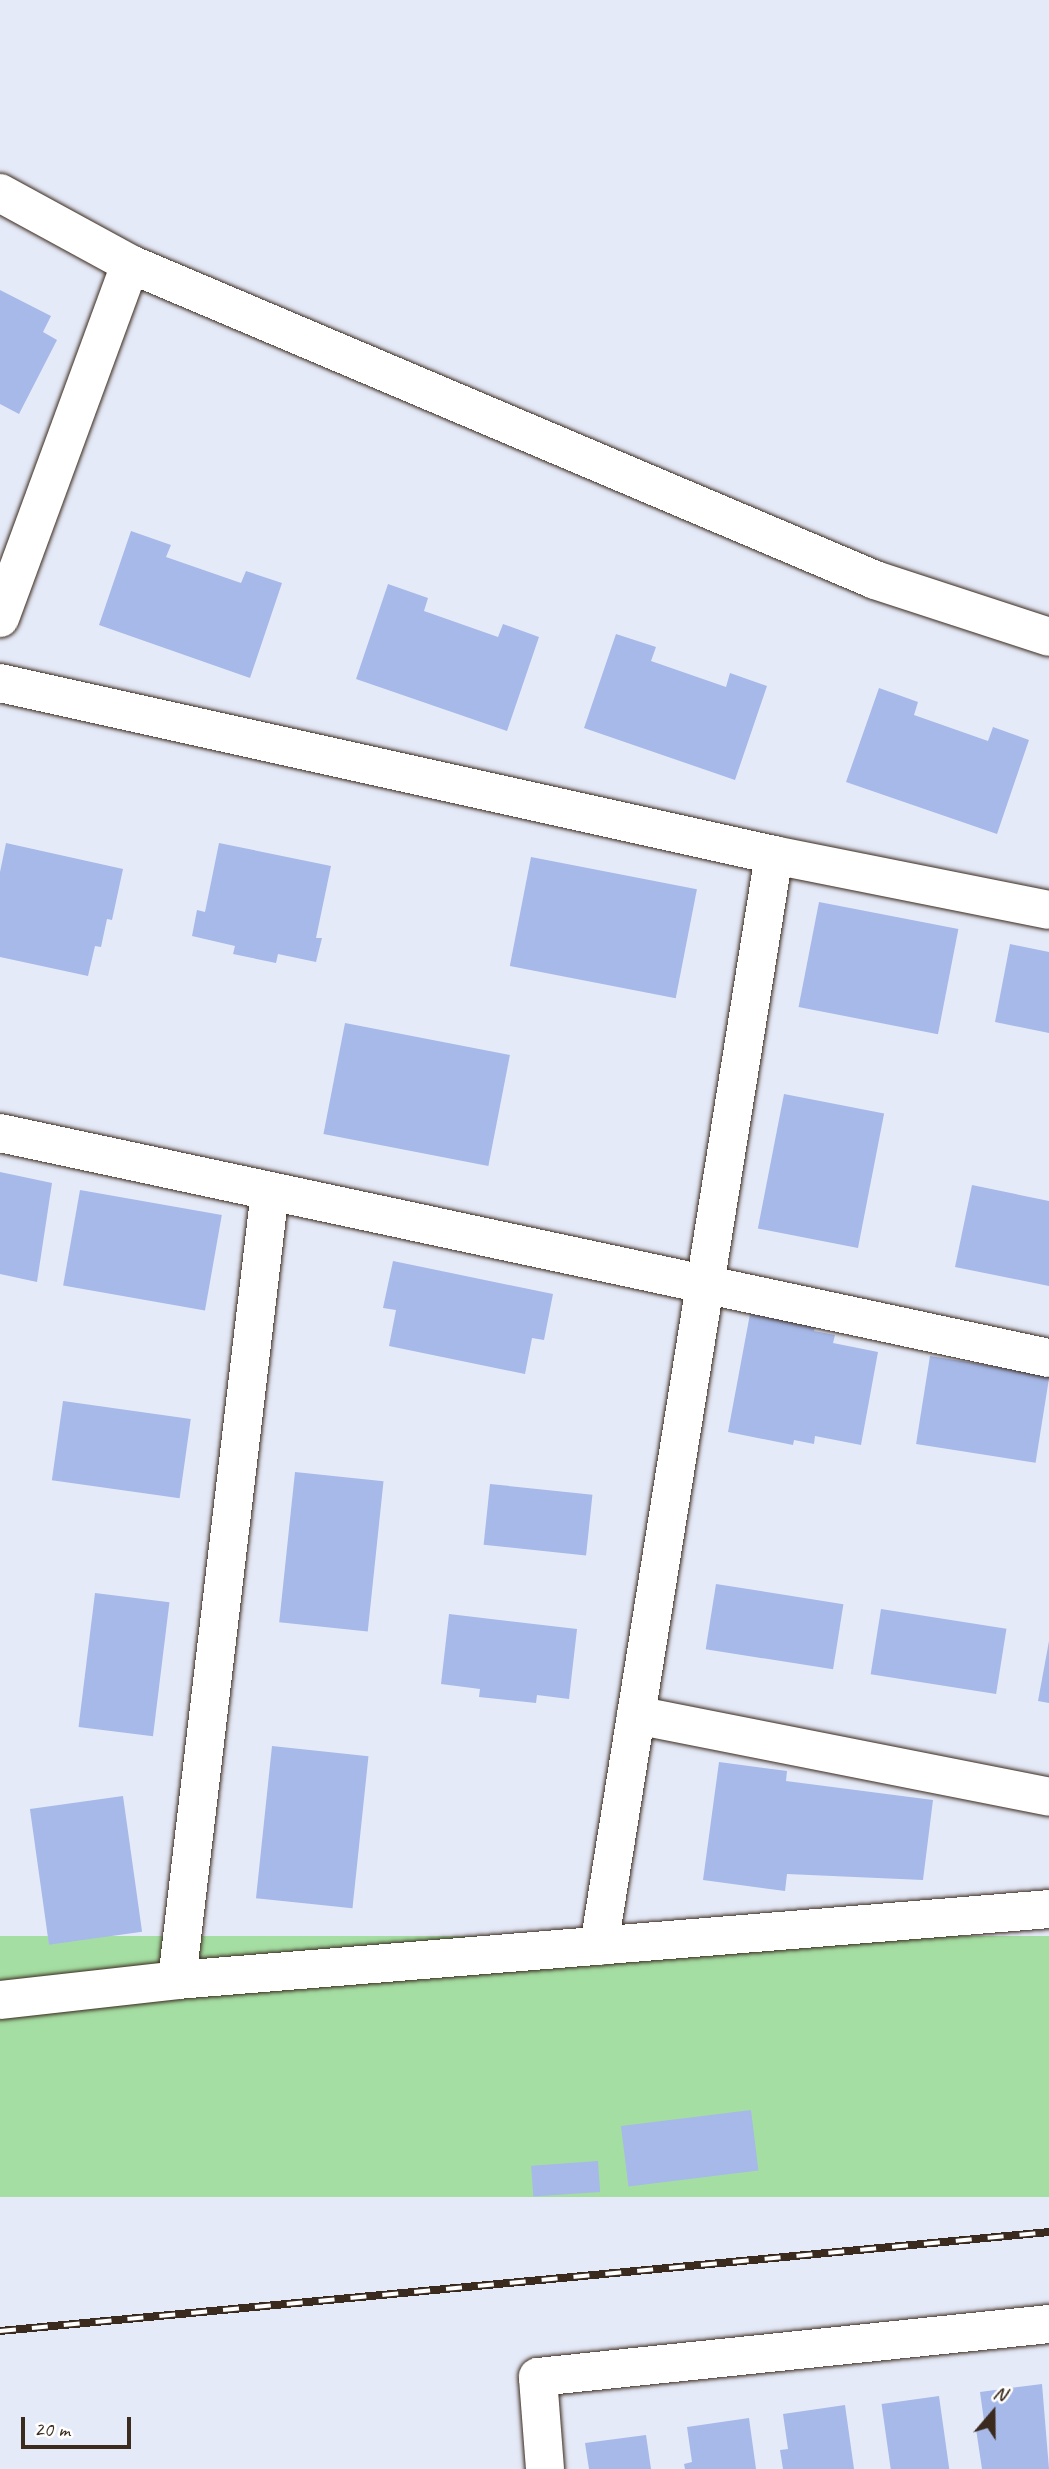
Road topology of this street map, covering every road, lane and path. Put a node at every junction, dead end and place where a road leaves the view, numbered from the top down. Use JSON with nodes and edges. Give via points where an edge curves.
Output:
{"nodes":[{"id":1,"x":0,"y":193,"type":"edge"},
{"id":2,"x":131,"y":264,"type":"junction"},
{"id":3,"x":0,"y":618,"type":"edge"},
{"id":4,"x":1049,"y":637,"type":"edge"},
{"id":5,"x":0,"y":682,"type":"edge"},
{"id":6,"x":774,"y":855,"type":"junction"},
{"id":7,"x":1049,"y":910,"type":"edge"},
{"id":8,"x":0,"y":1133,"type":"edge"},
{"id":9,"x":270,"y":1191,"type":"junction"},
{"id":10,"x":705,"y":1285,"type":"junction"},
{"id":11,"x":1049,"y":1358,"type":"edge"},
{"id":12,"x":636,"y":1716,"type":"junction"},
{"id":13,"x":1049,"y":1797,"type":"edge"},
{"id":14,"x":1049,"y":1909,"type":"edge"},
{"id":15,"x":599,"y":1946,"type":"junction"},
{"id":16,"x":177,"y":1980,"type":"junction"},
{"id":17,"x":0,"y":2000,"type":"edge"},
{"id":18,"x":1049,"y":2324,"type":"edge"},
{"id":19,"x":545,"y":2469,"type":"edge"}],
"edges":[{"from":1,"to":2,"type":"street"},
{"from":2,"to":3,"type":"street"},
{"from":2,"to":4,"type":"street","via":[[875,580]]},
{"from":5,"to":6,"type":"street"},
{"from":6,"to":7,"type":"street"},
{"from":6,"to":10,"type":"street"},
{"from":8,"to":9,"type":"street"},
{"from":9,"to":10,"type":"street"},
{"from":9,"to":16,"type":"street"},
{"from":10,"to":11,"type":"street"},
{"from":10,"to":12,"type":"street"},
{"from":12,"to":13,"type":"street"},
{"from":12,"to":15,"type":"street"},
{"from":14,"to":15,"type":"street"},
{"from":15,"to":16,"type":"street"},
{"from":16,"to":17,"type":"street"},
{"from":18,"to":19,"type":"street","via":[[538,2378]]}]}
